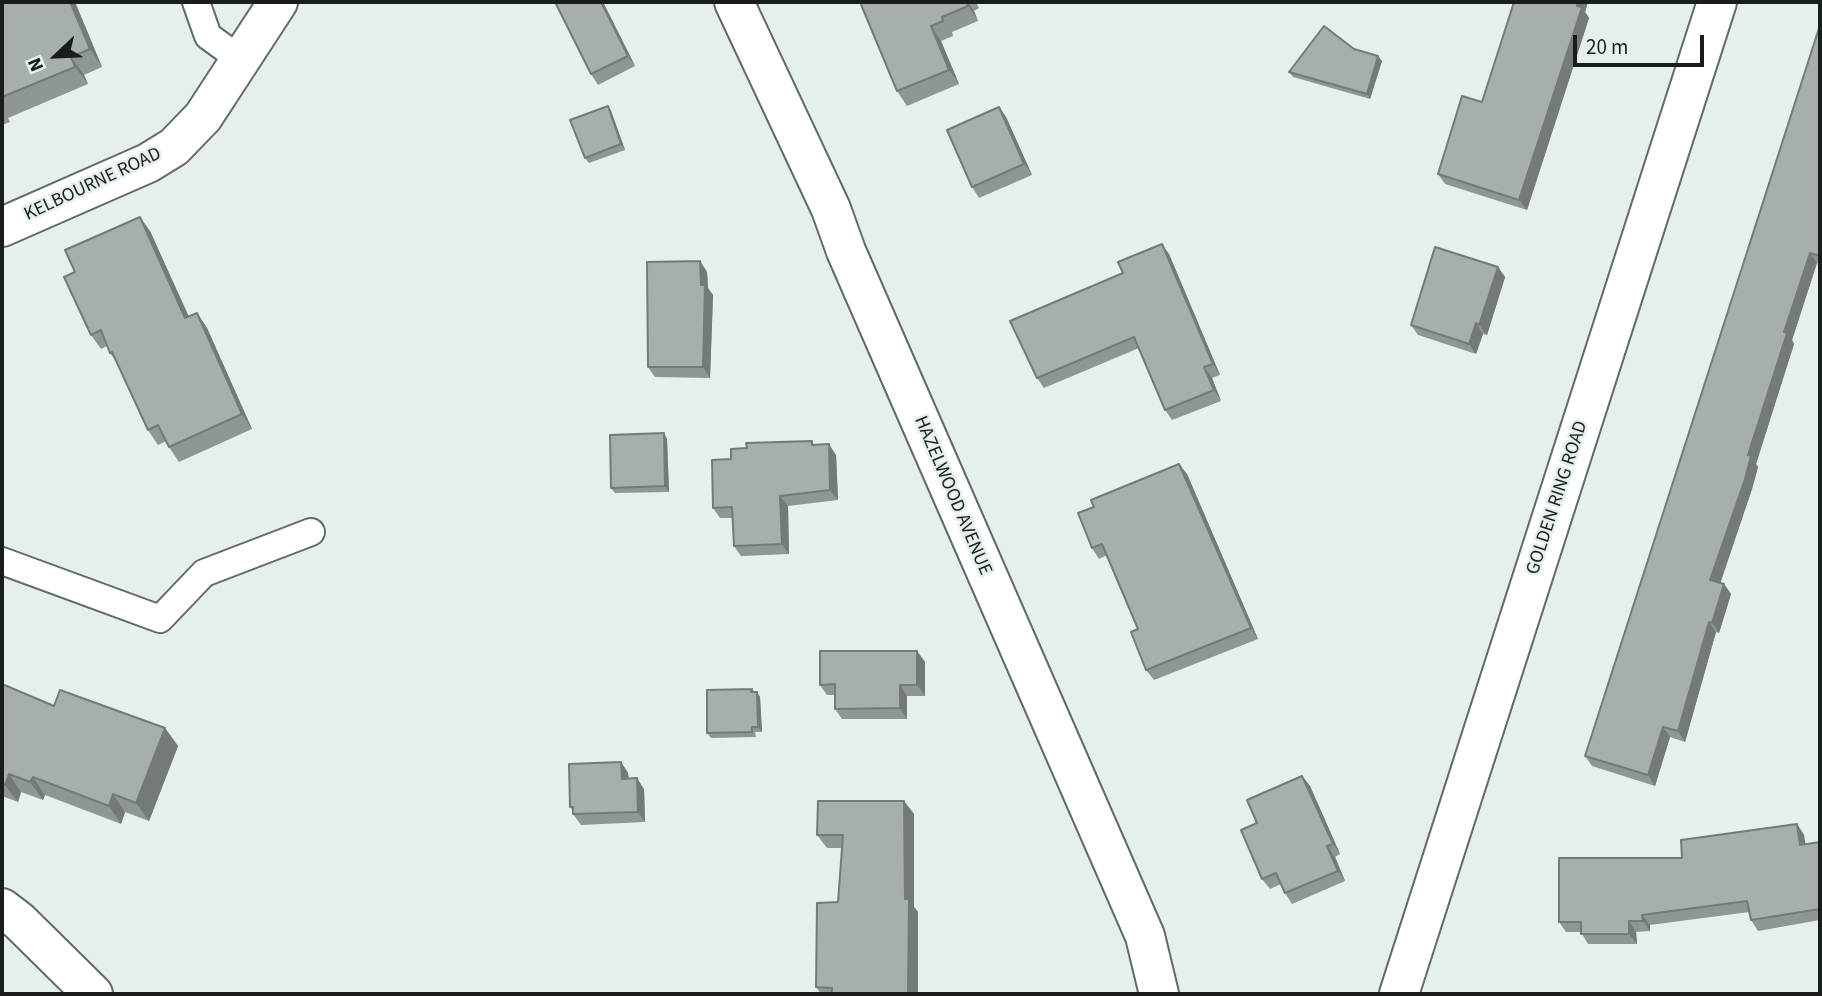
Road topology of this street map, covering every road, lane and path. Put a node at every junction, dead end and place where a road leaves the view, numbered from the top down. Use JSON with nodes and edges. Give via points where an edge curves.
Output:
{"nodes":[{"id":1,"x":196,"y":2,"type":"edge"},
{"id":2,"x":278,"y":2,"type":"edge"},
{"id":3,"x":734,"y":2,"type":"edge"},
{"id":4,"x":1717,"y":2,"type":"edge"},
{"id":5,"x":241,"y":60,"type":"junction"},
{"id":6,"x":2,"y":228,"type":"edge"},
{"id":7,"x":311,"y":532,"type":"dead end"},
{"id":8,"x":2,"y":561,"type":"edge"},
{"id":9,"x":2,"y":908,"type":"edge"},
{"id":10,"x":93,"y":994,"type":"edge"},
{"id":11,"x":1159,"y":994,"type":"edge"},
{"id":12,"x":1398,"y":994,"type":"edge"}],
"edges":[{"from":1,"to":5,"type":"lane","via":[[208,36]]},
{"from":2,"to":5,"type":"street","name":"KELBOURNE ROAD"},
{"from":3,"to":11,"type":"street","name":"HAZELWOOD AVENUE","via":[[831,209],[856,276],[1144,936]]},
{"from":4,"to":12,"type":"street","name":"GOLDEN RING ROAD"},
{"from":5,"to":6,"type":"street","name":"KELBOURNE ROAD","via":[[203,117],[174,147]]},
{"from":7,"to":8,"type":"lane","via":[[204,573],[160,619]]},
{"from":9,"to":10,"type":"street"}]}
